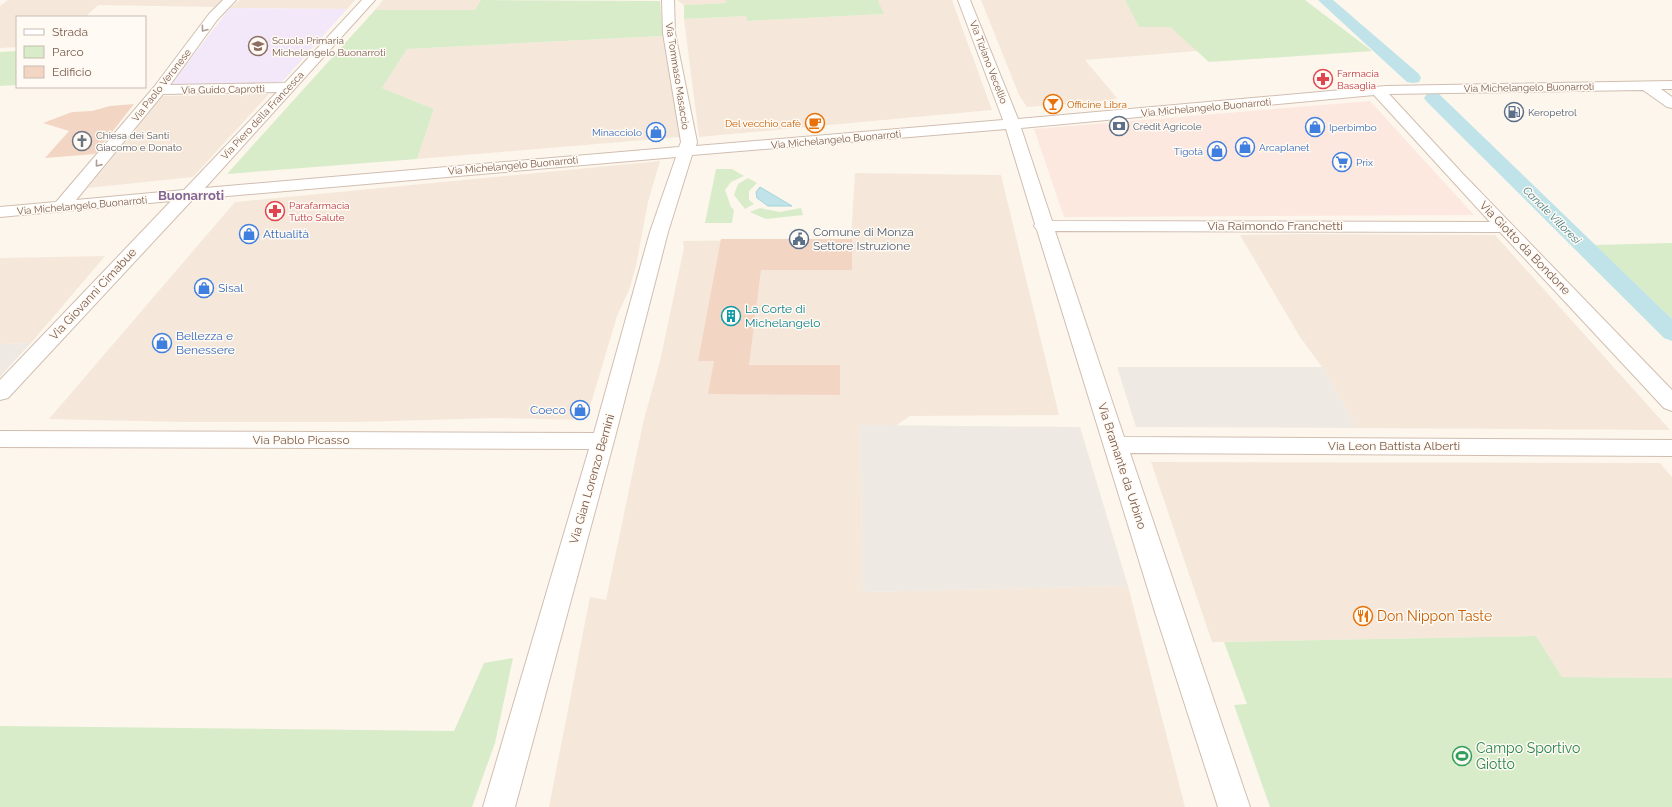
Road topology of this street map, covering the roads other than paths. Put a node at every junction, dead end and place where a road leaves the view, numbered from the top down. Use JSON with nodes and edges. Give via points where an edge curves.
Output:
{"nodes":[{"id":1,"x":230,"y":0,"type":"edge"},
{"id":2,"x":369,"y":0,"type":"edge"},
{"id":3,"x":668,"y":0,"type":"edge"},
{"id":4,"x":964,"y":0,"type":"edge"},
{"id":5,"x":1646,"y":85,"type":"junction"},
{"id":6,"x":1672,"y":85,"type":"edge"},
{"id":7,"x":288,"y":87,"type":"junction"},
{"id":8,"x":158,"y":90,"type":"junction"},
{"id":9,"x":1378,"y":91,"type":"junction"},
{"id":10,"x":1672,"y":104,"type":"edge"},
{"id":11,"x":1012,"y":124,"type":"junction"},
{"id":12,"x":685,"y":151,"type":"junction"},
{"id":13,"x":188,"y":195,"type":"junction"},
{"id":14,"x":61,"y":207,"type":"junction"},
{"id":15,"x":0,"y":212,"type":"edge"},
{"id":16,"x":1044,"y":226,"type":"junction"},
{"id":17,"x":1506,"y":227,"type":"junction"},
{"id":18,"x":0,"y":393,"type":"edge"},
{"id":19,"x":1672,"y":403,"type":"edge"},
{"id":20,"x":0,"y":439,"type":"edge"},
{"id":21,"x":603,"y":441,"type":"junction"},
{"id":22,"x":1115,"y":444,"type":"junction"},
{"id":23,"x":1672,"y":448,"type":"edge"},
{"id":24,"x":498,"y":807,"type":"edge"},
{"id":25,"x":1234,"y":807,"type":"edge"}],
"edges":[{"from":1,"to":8,"type":"street","name":"Via Paolo Veronese","one_way":true,"via":[[213,17]]},
{"from":2,"to":7,"type":"street","name":"Via Piero della Francesca"},
{"from":3,"to":12,"type":"street","name":"Via Tommaso Masaccio","via":[[669,33],[689,142]]},
{"from":4,"to":11,"type":"street","name":"Via Tiziano Vecellio"},
{"from":5,"to":6,"type":"street","name":"Via Michelangelo Buonarroti"},
{"from":5,"to":9,"type":"street","name":"Via Michelangelo Buonarroti","via":[[1421,88]]},
{"from":5,"to":10,"type":"street"},
{"from":7,"to":8,"type":"street","name":"Via Guido Caprotti"},
{"from":7,"to":13,"type":"street","name":"Via Piero della Francesca"},
{"from":8,"to":14,"type":"street","name":"Via Paolo Veronese","one_way":true},
{"from":9,"to":11,"type":"street","name":"Via Michelangelo Buonarroti"},
{"from":9,"to":17,"type":"street","name":"Via Giotto da Bondone"},
{"from":11,"to":12,"type":"street","name":"Via Michelangelo Buonarroti"},
{"from":11,"to":16,"type":"street","name":"Via Bramante da Urbino"},
{"from":12,"to":13,"type":"street","name":"Via Michelangelo Buonarroti"},
{"from":12,"to":21,"type":"street","name":"Via Gian Lorenzo Bernini","via":[[659,232]]},
{"from":13,"to":14,"type":"street","name":"Via Michelangelo Buonarroti"},
{"from":13,"to":18,"type":"street","name":"Via Giovanni Cimabue"},
{"from":14,"to":15,"type":"street","name":"Via Michelangelo Buonarroti"},
{"from":16,"to":17,"type":"street","name":"Via Raimondo Franchetti"},
{"from":16,"to":22,"type":"street","name":"Via Bramante da Urbino"},
{"from":17,"to":19,"type":"street","name":"Via Giotto da Bondone"},
{"from":20,"to":21,"type":"street","name":"Via Pablo Picasso"},
{"from":21,"to":24,"type":"street","name":"Via Gian Lorenzo Bernini"},
{"from":22,"to":23,"type":"street","name":"Via Leon Battista Alberti"},
{"from":22,"to":25,"type":"street","name":"Via Bramante da Urbino"}]}
